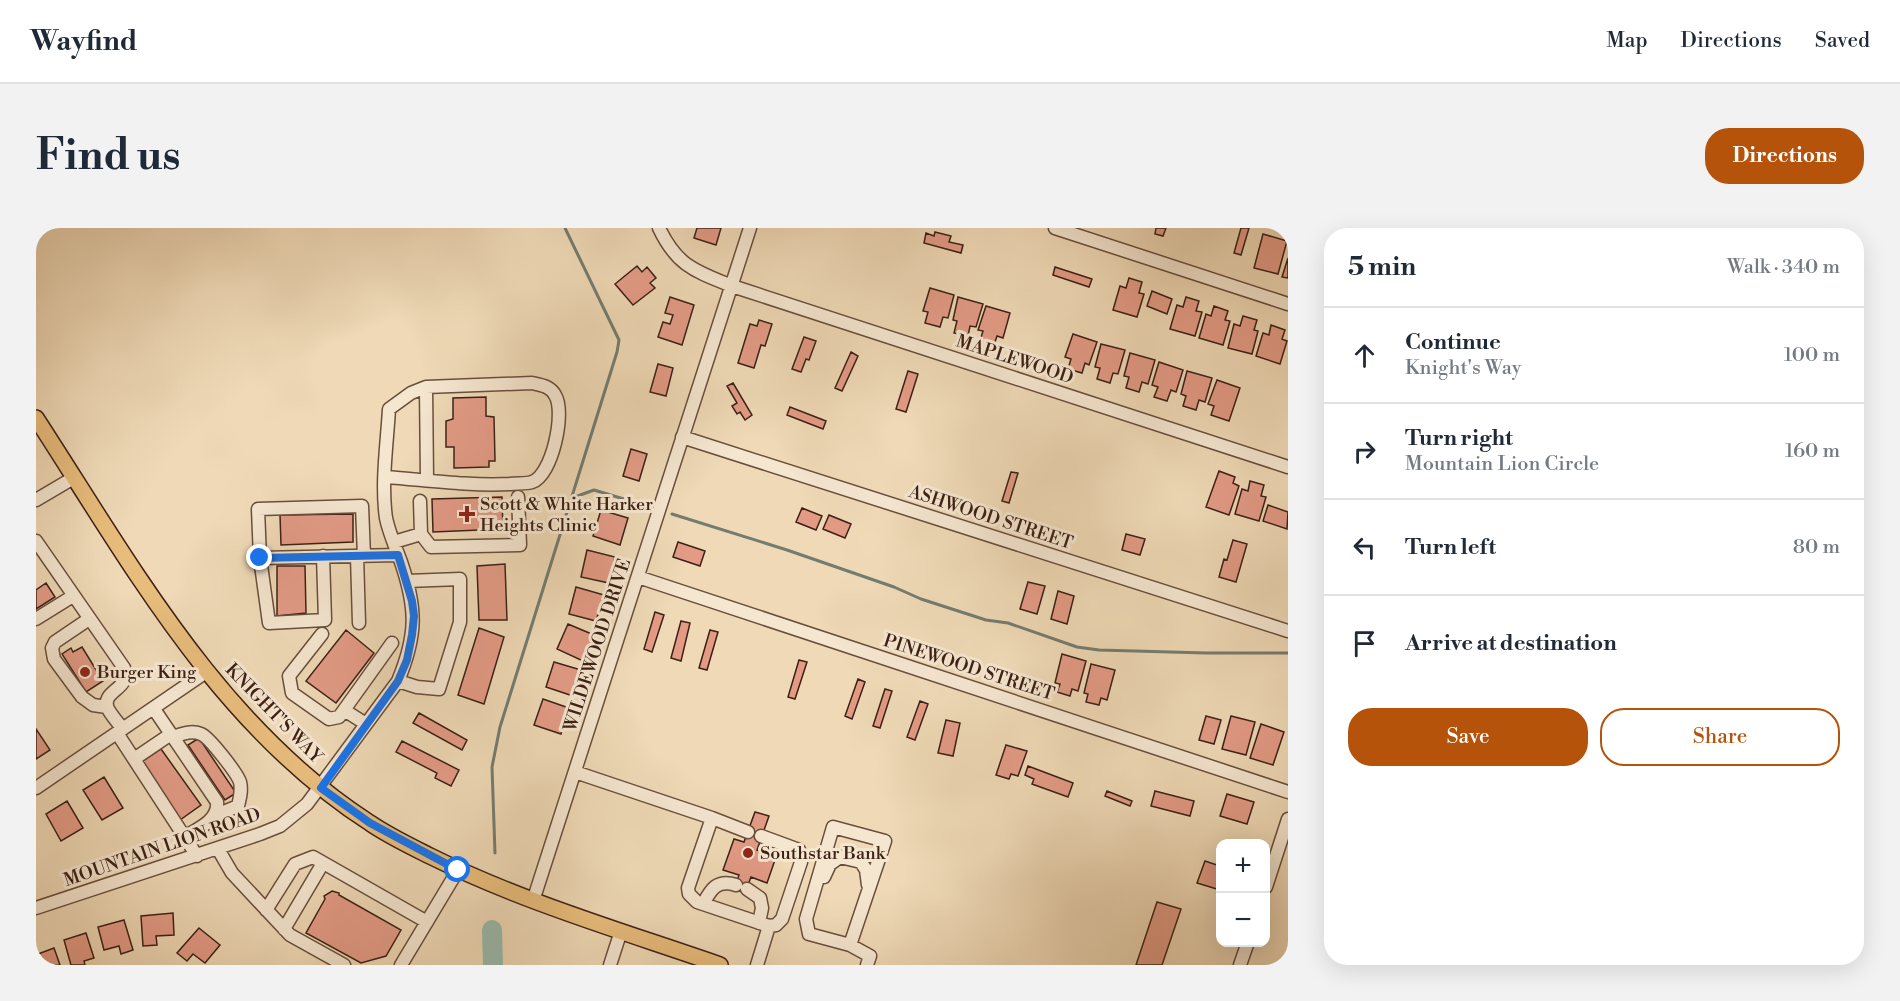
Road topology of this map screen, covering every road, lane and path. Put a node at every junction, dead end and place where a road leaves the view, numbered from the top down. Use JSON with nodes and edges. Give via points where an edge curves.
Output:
{"nodes":[{"id":1,"x":659,"y":228,"type":"edge"},
{"id":2,"x":750,"y":228,"type":"edge"},
{"id":3,"x":1054,"y":228,"type":"edge"},
{"id":4,"x":732,"y":285,"type":"junction"},
{"id":5,"x":1288,"y":304,"type":"edge"},
{"id":6,"x":426,"y":387,"type":"junction"},
{"id":7,"x":36,"y":418,"type":"edge"},
{"id":8,"x":682,"y":437,"type":"junction"},
{"id":9,"x":1288,"y":467,"type":"edge"},
{"id":10,"x":75,"y":477,"type":"junction"},
{"id":11,"x":386,"y":477,"type":"junction"},
{"id":12,"x":427,"y":480,"type":"junction"},
{"id":13,"x":518,"y":497,"type":"dead end"},
{"id":14,"x":36,"y":500,"type":"edge"},
{"id":15,"x":420,"y":501,"type":"dead end"},
{"id":16,"x":421,"y":534,"type":"junction"},
{"id":17,"x":36,"y":541,"type":"edge"},
{"id":18,"x":394,"y":542,"type":"junction"},
{"id":19,"x":398,"y":555,"type":"junction"},
{"id":20,"x":323,"y":556,"type":"junction"},
{"id":21,"x":360,"y":556,"type":"junction"},
{"id":22,"x":260,"y":558,"type":"junction"},
{"id":23,"x":41,"y":561,"type":"edge"},
{"id":24,"x":638,"y":577,"type":"junction"},
{"id":25,"x":407,"y":580,"type":"junction"},
{"id":26,"x":73,"y":596,"type":"junction"},
{"id":27,"x":59,"y":605,"type":"junction"},
{"id":28,"x":36,"y":614,"type":"edge"},
{"id":29,"x":36,"y":619,"type":"edge"},
{"id":30,"x":89,"y":619,"type":"junction"},
{"id":31,"x":359,"y":623,"type":"dead end"},
{"id":32,"x":1288,"y":631,"type":"edge"},
{"id":33,"x":322,"y":634,"type":"dead end"},
{"id":34,"x":407,"y":660,"type":"junction"},
{"id":35,"x":206,"y":672,"type":"junction"},
{"id":36,"x":398,"y":681,"type":"junction"},
{"id":37,"x":107,"y":707,"type":"junction"},
{"id":38,"x":154,"y":709,"type":"junction"},
{"id":39,"x":344,"y":710,"type":"junction"},
{"id":40,"x":366,"y":724,"type":"junction"},
{"id":41,"x":120,"y":731,"type":"junction"},
{"id":42,"x":172,"y":736,"type":"junction"},
{"id":43,"x":134,"y":759,"type":"junction"},
{"id":44,"x":574,"y":772,"type":"junction"},
{"id":45,"x":36,"y":788,"type":"edge"},
{"id":46,"x":321,"y":788,"type":"junction"},
{"id":47,"x":1288,"y":792,"type":"edge"},
{"id":48,"x":214,"y":816,"type":"junction"},
{"id":49,"x":712,"y":818,"type":"junction"},
{"id":50,"x":1288,"y":819,"type":"edge"},
{"id":51,"x":748,"y":832,"type":"dead end"},
{"id":52,"x":761,"y":836,"type":"dead end"},
{"id":53,"x":184,"y":837,"type":"junction"},
{"id":54,"x":218,"y":849,"type":"junction"},
{"id":55,"x":197,"y":856,"type":"junction"},
{"id":56,"x":323,"y":863,"type":"junction"},
{"id":57,"x":458,"y":870,"type":"junction"},
{"id":58,"x":1270,"y":875,"type":"edge"},
{"id":59,"x":868,"y":889,"type":"junction"},
{"id":60,"x":533,"y":901,"type":"junction"},
{"id":61,"x":704,"y":904,"type":"junction"},
{"id":62,"x":36,"y":908,"type":"edge"},
{"id":63,"x":266,"y":910,"type":"junction"},
{"id":64,"x":806,"y":919,"type":"junction"},
{"id":65,"x":427,"y":922,"type":"junction"},
{"id":66,"x":764,"y":925,"type":"junction"},
{"id":67,"x":284,"y":929,"type":"junction"},
{"id":68,"x":621,"y":931,"type":"junction"},
{"id":69,"x":850,"y":945,"type":"junction"},
{"id":70,"x":1246,"y":947,"type":"edge"},
{"id":71,"x":344,"y":965,"type":"edge"},
{"id":72,"x":401,"y":965,"type":"edge"},
{"id":73,"x":610,"y":965,"type":"edge"},
{"id":74,"x":720,"y":965,"type":"edge"},
{"id":75,"x":757,"y":965,"type":"edge"},
{"id":76,"x":867,"y":965,"type":"edge"},
{"id":77,"x":1240,"y":965,"type":"edge"}],
"edges":[{"from":1,"to":4,"type":"street","name":"MAPLEWOOD","via":[[670,250],[681,261]]},
{"from":2,"to":4,"type":"street","name":"WILDEWOOD DRIVE"},
{"from":3,"to":5,"type":"street"},
{"from":4,"to":8,"type":"street","name":"WILDEWOOD DRIVE"},
{"from":4,"to":9,"type":"street","name":"MAPLEWOOD"},
{"from":6,"to":11,"type":"street","name":"MOUNTAIN LION ROAD","via":[[389,409]]},
{"from":6,"to":12,"type":"street"},
{"from":6,"to":12,"type":"street","via":[[532,383],[546,386],[555,395],[560,410],[559,431],[540,479],[493,485]]},
{"from":7,"to":10,"type":"main road","name":"KNIGHT'S WAY"},
{"from":8,"to":24,"type":"street","name":"WILDEWOOD DRIVE"},
{"from":8,"to":32,"type":"street","name":"ASHWOOD STREET"},
{"from":10,"to":14,"type":"street"},
{"from":10,"to":35,"type":"main road","name":"KNIGHT'S WAY","via":[[167,620]]},
{"from":11,"to":12,"type":"street"},
{"from":11,"to":18,"type":"street","name":"MOUNTAIN LION ROAD","via":[[386,514]]},
{"from":13,"to":16,"type":"street","via":[[519,544],[431,547]]},
{"from":15,"to":16,"type":"street"},
{"from":16,"to":18,"type":"street"},
{"from":17,"to":23,"type":"street"},
{"from":18,"to":19,"type":"street","name":"MOUNTAIN LION ROAD"},
{"from":19,"to":21,"type":"street"},
{"from":19,"to":25,"type":"street","name":"MOUNTAIN LION ROAD"},
{"from":20,"to":21,"type":"street"},
{"from":20,"to":22,"type":"street"},
{"from":20,"to":22,"type":"street","via":[[325,620],[269,623]]},
{"from":21,"to":22,"type":"street","via":[[362,506],[258,509]]},
{"from":21,"to":31,"type":"street"},
{"from":23,"to":26,"type":"street"},
{"from":24,"to":44,"type":"street","name":"WILDEWOOD DRIVE"},
{"from":24,"to":47,"type":"street","name":"PINEWOOD STREET"},
{"from":25,"to":34,"type":"street","name":"MOUNTAIN LION ROAD","via":[[414,616]]},
{"from":25,"to":36,"type":"street","via":[[460,579],[460,622],[439,689]]},
{"from":26,"to":27,"type":"street"},
{"from":26,"to":30,"type":"street"},
{"from":27,"to":28,"type":"street","via":[[48,606]]},
{"from":27,"to":29,"type":"street"},
{"from":30,"to":37,"type":"street","via":[[127,675],[110,696]]},
{"from":30,"to":37,"type":"street","via":[[55,642],[54,659],[82,697],[93,705]]},
{"from":33,"to":39,"type":"street","via":[[289,676],[292,693],[328,719],[339,717]]},
{"from":34,"to":36,"type":"street","name":"MOUNTAIN LION ROAD"},
{"from":34,"to":39,"type":"street","via":[[388,648]]},
{"from":35,"to":38,"type":"street"},
{"from":35,"to":46,"type":"main road","name":"KNIGHT'S WAY","via":[[264,736]]},
{"from":36,"to":40,"type":"street","name":"MOUNTAIN LION ROAD"},
{"from":37,"to":41,"type":"street"},
{"from":38,"to":41,"type":"street"},
{"from":38,"to":42,"type":"street"},
{"from":39,"to":40,"type":"street"},
{"from":40,"to":46,"type":"street","name":"MOUNTAIN LION ROAD"},
{"from":41,"to":43,"type":"street"},
{"from":41,"to":45,"type":"street"},
{"from":42,"to":43,"type":"street"},
{"from":42,"to":48,"type":"street","via":[[217,802]]},
{"from":42,"to":48,"type":"street","via":[[203,734],[240,781],[238,806]]},
{"from":43,"to":53,"type":"street"},
{"from":44,"to":49,"type":"street"},
{"from":44,"to":60,"type":"street","name":"WILDEWOOD DRIVE"},
{"from":46,"to":54,"type":"street","name":"MOUNTAIN LION ROAD","via":[[280,826]]},
{"from":46,"to":57,"type":"main road","name":"KNIGHT'S WAY","via":[[370,823]]},
{"from":48,"to":53,"type":"street"},
{"from":49,"to":51,"type":"street"},
{"from":49,"to":61,"type":"street","via":[[688,888],[689,894]]},
{"from":50,"to":58,"type":"street"},
{"from":52,"to":66,"type":"street","via":[[799,850],[801,862],[782,919],[776,925]]},
{"from":53,"to":55,"type":"street"},
{"from":54,"to":55,"type":"street","name":"MOUNTAIN LION ROAD"},
{"from":54,"to":63,"type":"street","via":[[232,873]]},
{"from":55,"to":62,"type":"street","name":"MOUNTAIN LION ROAD"},
{"from":56,"to":63,"type":"street","via":[[313,857],[295,864]]},
{"from":56,"to":65,"type":"street"},
{"from":56,"to":67,"type":"street"},
{"from":57,"to":60,"type":"main road","name":"KNIGHT'S WAY"},
{"from":57,"to":65,"type":"street"},
{"from":59,"to":64,"type":"street","via":[[861,862],[840,857],[830,864],[816,909]]},
{"from":59,"to":64,"type":"street","via":[[885,841],[833,827]]},
{"from":59,"to":69,"type":"street"},
{"from":60,"to":68,"type":"main road","name":"KNIGHT'S WAY"},
{"from":61,"to":66,"type":"street"},
{"from":61,"to":66,"type":"street","via":[[712,887],[722,883],[741,887],[760,898]]},
{"from":63,"to":67,"type":"street"},
{"from":64,"to":69,"type":"street","via":[[809,934]]},
{"from":65,"to":72,"type":"street"},
{"from":66,"to":75,"type":"street"},
{"from":67,"to":71,"type":"street"},
{"from":68,"to":73,"type":"street"},
{"from":68,"to":74,"type":"main road","name":"KNIGHT'S WAY"},
{"from":69,"to":76,"type":"street","via":[[870,956]]},
{"from":70,"to":77,"type":"street"}]}
